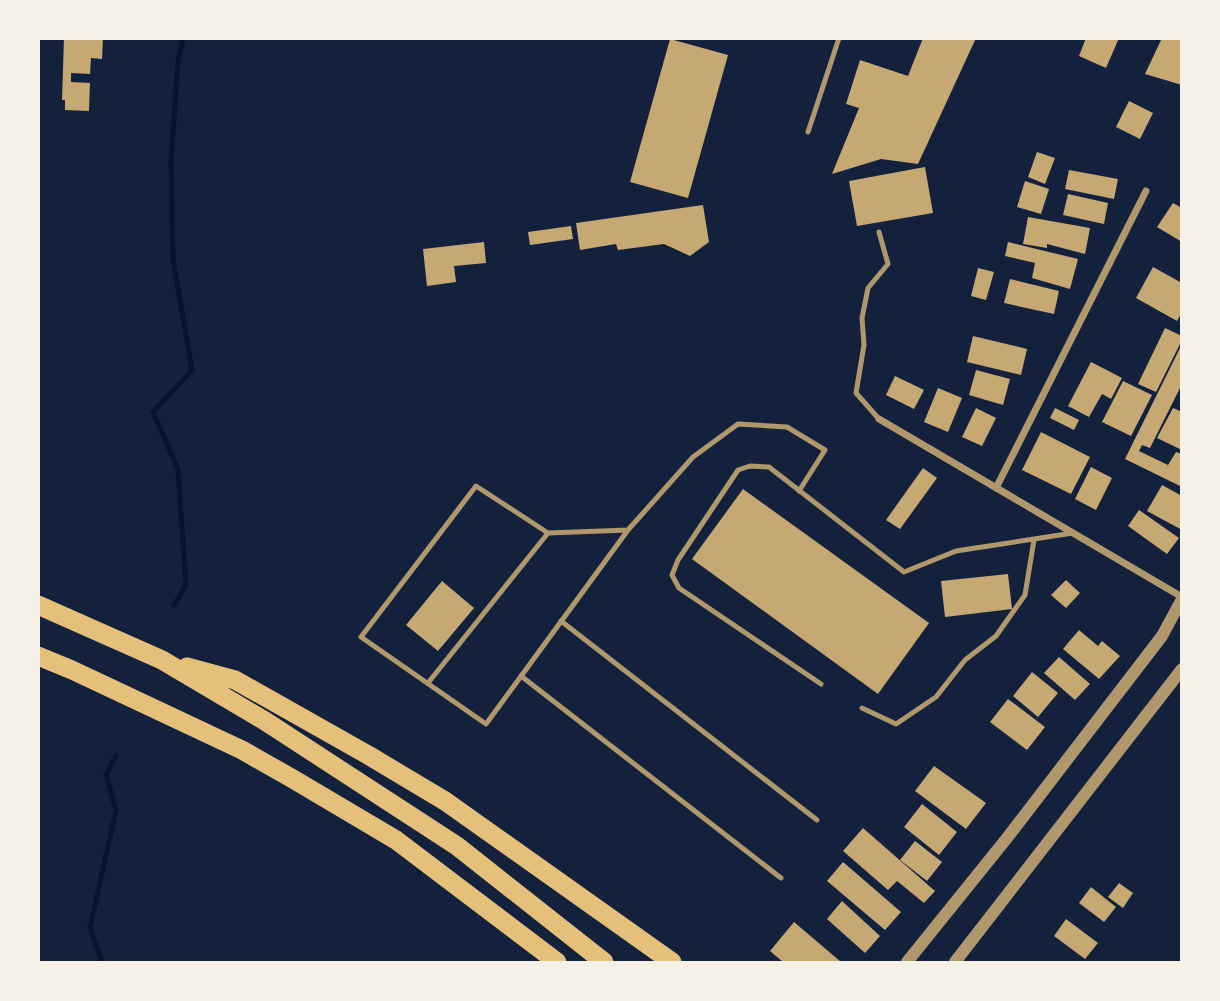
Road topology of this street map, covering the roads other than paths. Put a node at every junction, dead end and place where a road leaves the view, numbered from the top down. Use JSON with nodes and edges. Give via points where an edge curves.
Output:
{"nodes":[{"id":1,"x":839,"y":38,"type":"edge"},
{"id":2,"x":808,"y":132,"type":"dead end"},
{"id":3,"x":1146,"y":191,"type":"dead end"},
{"id":4,"x":878,"y":232,"type":"dead end"},
{"id":5,"x":879,"y":419,"type":"joint"},
{"id":6,"x":996,"y":488,"type":"junction"},
{"id":7,"x":799,"y":491,"type":"junction"},
{"id":8,"x":628,"y":530,"type":"junction"},
{"id":9,"x":548,"y":533,"type":"junction"},
{"id":10,"x":1073,"y":533,"type":"junction"},
{"id":11,"x":1034,"y":540,"type":"junction"},
{"id":12,"x":1181,"y":598,"type":"edge"},
{"id":13,"x":38,"y":605,"type":"edge"},
{"id":14,"x":561,"y":621,"type":"junction"},
{"id":15,"x":38,"y":656,"type":"edge"},
{"id":16,"x":162,"y":660,"type":"junction"},
{"id":17,"x":1181,"y":669,"type":"edge"},
{"id":18,"x":521,"y":676,"type":"junction"},
{"id":19,"x":428,"y":683,"type":"junction"},
{"id":20,"x":821,"y":684,"type":"dead end"},
{"id":21,"x":862,"y":708,"type":"dead end"},
{"id":22,"x":817,"y":820,"type":"dead end"},
{"id":23,"x":781,"y":878,"type":"dead end"},
{"id":24,"x":556,"y":962,"type":"edge"},
{"id":25,"x":604,"y":962,"type":"edge"},
{"id":26,"x":672,"y":962,"type":"edge"},
{"id":27,"x":906,"y":962,"type":"edge"},
{"id":28,"x":955,"y":962,"type":"edge"}],
"edges":[{"from":1,"to":2,"type":"lane"},
{"from":3,"to":6,"type":"street"},
{"from":4,"to":5,"type":"lane","via":[[888,264],[868,288],[856,393]]},
{"from":5,"to":6,"type":"street"},
{"from":6,"to":10,"type":"street"},
{"from":7,"to":8,"type":"lane","via":[[825,450],[787,427],[738,424],[693,457]]},
{"from":7,"to":11,"type":"lane","via":[[904,572],[956,551]]},
{"from":7,"to":20,"type":"lane","via":[[769,467],[738,470],[672,575],[679,588]]},
{"from":8,"to":9,"type":"lane"},
{"from":8,"to":14,"type":"lane"},
{"from":9,"to":19,"type":"lane"},
{"from":9,"to":19,"type":"lane","via":[[477,486],[361,637]]},
{"from":10,"to":11,"type":"lane"},
{"from":10,"to":12,"type":"street"},
{"from":11,"to":21,"type":"lane","via":[[1025,595],[996,635],[965,660],[936,697],[895,724]]},
{"from":12,"to":27,"type":"street","via":[[1162,636]]},
{"from":13,"to":16,"type":"highway"},
{"from":14,"to":18,"type":"lane"},
{"from":14,"to":22,"type":"lane"},
{"from":15,"to":24,"type":"highway","via":[[201,730],[293,779],[396,840]]},
{"from":16,"to":25,"type":"highway","via":[[457,846]]},
{"from":16,"to":26,"type":"highway","via":[[235,680],[368,755],[445,801]]},
{"from":17,"to":28,"type":"street"},
{"from":18,"to":19,"type":"lane","via":[[486,724]]},
{"from":18,"to":23,"type":"lane"}]}
